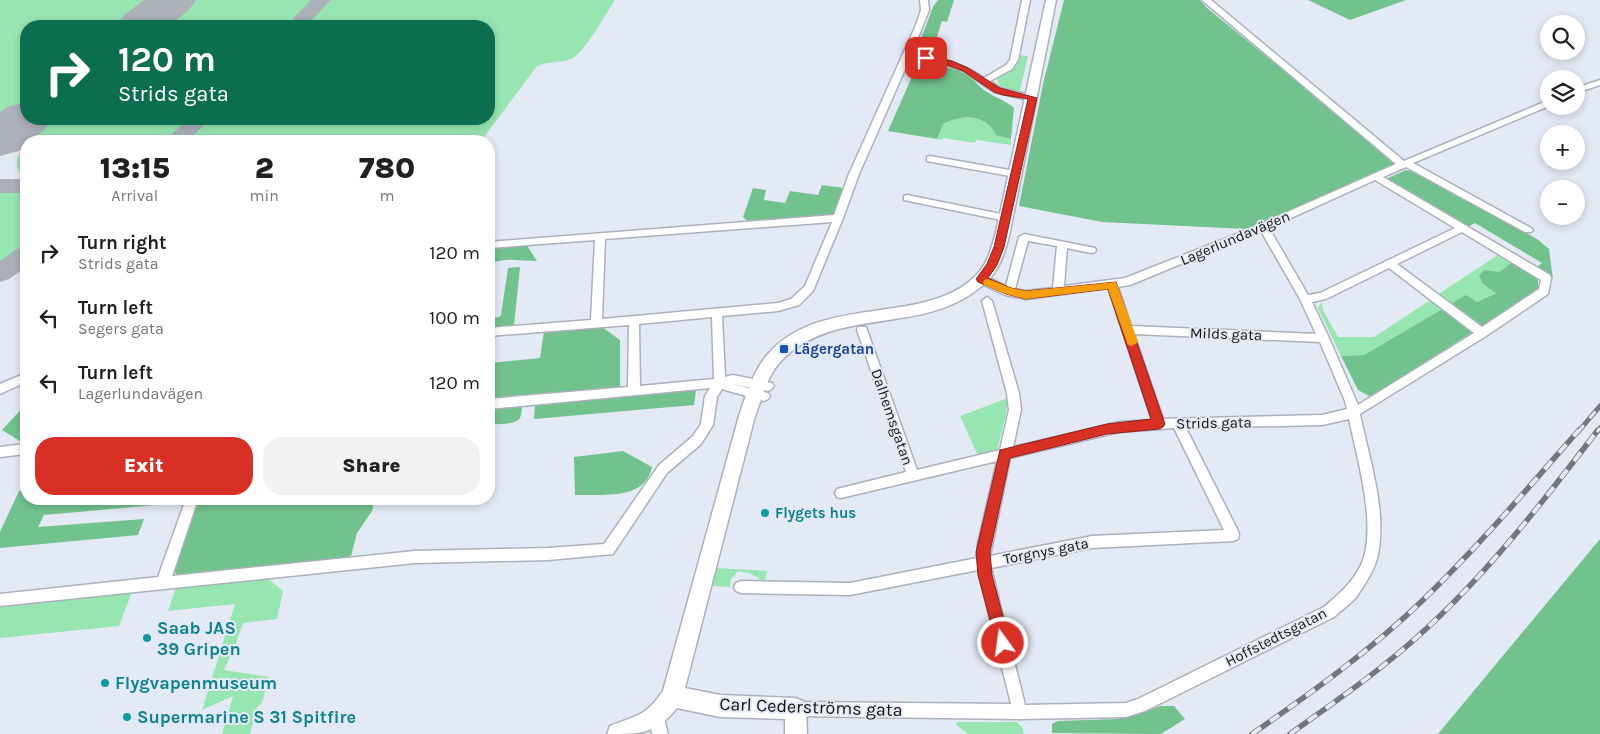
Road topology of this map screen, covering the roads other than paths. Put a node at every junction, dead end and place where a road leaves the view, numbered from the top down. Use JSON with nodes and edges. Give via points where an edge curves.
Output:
{"nodes":[{"id":1,"x":924,"y":0,"type":"edge"},
{"id":2,"x":1026,"y":0,"type":"edge"},
{"id":3,"x":1051,"y":0,"type":"edge"},
{"id":4,"x":1206,"y":0,"type":"edge"},
{"id":5,"x":908,"y":55,"type":"junction"},
{"id":6,"x":984,"y":81,"type":"junction"},
{"id":7,"x":1600,"y":82,"type":"edge"},
{"id":8,"x":1585,"y":88,"type":"edge"},
{"id":9,"x":1032,"y":98,"type":"junction"},
{"id":10,"x":1540,"y":107,"type":"edge"},
{"id":11,"x":930,"y":159,"type":"dead end"},
{"id":12,"x":1404,"y":164,"type":"junction"},
{"id":13,"x":1015,"y":174,"type":"junction"},
{"id":14,"x":1377,"y":177,"type":"junction"},
{"id":15,"x":907,"y":198,"type":"dead end"},
{"id":16,"x":838,"y":218,"type":"junction"},
{"id":17,"x":1006,"y":218,"type":"junction"},
{"id":18,"x":1263,"y":226,"type":"junction"},
{"id":19,"x":1463,"y":228,"type":"junction"},
{"id":20,"x":1528,"y":230,"type":"dead end"},
{"id":21,"x":600,"y":236,"type":"junction"},
{"id":22,"x":1062,"y":244,"type":"junction"},
{"id":23,"x":495,"y":245,"type":"edge"},
{"id":24,"x":1091,"y":250,"type":"dead end"},
{"id":25,"x":1389,"y":263,"type":"junction"},
{"id":26,"x":981,"y":279,"type":"junction"},
{"id":27,"x":1112,"y":285,"type":"junction"},
{"id":28,"x":1009,"y":292,"type":"junction"},
{"id":29,"x":1058,"y":292,"type":"junction"},
{"id":30,"x":1305,"y":299,"type":"junction"},
{"id":31,"x":987,"y":301,"type":"dead end"},
{"id":32,"x":718,"y":314,"type":"junction"},
{"id":33,"x":634,"y":321,"type":"junction"},
{"id":34,"x":596,"y":324,"type":"junction"},
{"id":35,"x":862,"y":330,"type":"dead end"},
{"id":36,"x":1128,"y":330,"type":"junction"},
{"id":37,"x":495,"y":332,"type":"edge"},
{"id":38,"x":1482,"y":333,"type":"junction"},
{"id":39,"x":1324,"y":338,"type":"junction"},
{"id":40,"x":20,"y":380,"type":"edge"},
{"id":41,"x":720,"y":383,"type":"junction"},
{"id":42,"x":0,"y":389,"type":"edge"},
{"id":43,"x":634,"y":390,"type":"junction"},
{"id":44,"x":761,"y":390,"type":"junction"},
{"id":45,"x":495,"y":403,"type":"edge"},
{"id":46,"x":1352,"y":414,"type":"junction"},
{"id":47,"x":1177,"y":423,"type":"junction"},
{"id":48,"x":1159,"y":424,"type":"junction"},
{"id":49,"x":20,"y":450,"type":"edge"},
{"id":50,"x":0,"y":452,"type":"edge"},
{"id":51,"x":1004,"y":454,"type":"junction"},
{"id":52,"x":913,"y":476,"type":"junction"},
{"id":53,"x":841,"y":493,"type":"dead end"},
{"id":54,"x":190,"y":505,"type":"edge"},
{"id":55,"x":983,"y":563,"type":"junction"},
{"id":56,"x":163,"y":582,"type":"junction"},
{"id":57,"x":741,"y":587,"type":"dead end"},
{"id":58,"x":0,"y":600,"type":"edge"},
{"id":59,"x":672,"y":696,"type":"junction"},
{"id":60,"x":795,"y":709,"type":"junction"},
{"id":61,"x":1020,"y":712,"type":"junction"},
{"id":62,"x":658,"y":726,"type":"edge"},
{"id":63,"x":618,"y":734,"type":"edge"},
{"id":64,"x":796,"y":734,"type":"edge"}],
"edges":[{"from":1,"to":5,"type":"street","via":[[924,16]]},
{"from":2,"to":6,"type":"street","via":[[1014,60],[1009,67]]},
{"from":3,"to":9,"type":"street"},
{"from":4,"to":12,"type":"street"},
{"from":5,"to":6,"type":"street","via":[[950,63]]},
{"from":5,"to":16,"type":"street","via":[[854,174]]},
{"from":6,"to":9,"type":"street","via":[[1006,94]]},
{"from":7,"to":8,"type":"street"},
{"from":9,"to":13,"type":"street"},
{"from":10,"to":12,"type":"street","name":"Lagerlundavägen"},
{"from":11,"to":13,"type":"street"},
{"from":12,"to":14,"type":"street","name":"Lagerlundavägen"},
{"from":12,"to":20,"type":"street"},
{"from":13,"to":17,"type":"street"},
{"from":14,"to":18,"type":"street","name":"Lagerlundavägen"},
{"from":14,"to":19,"type":"street"},
{"from":15,"to":17,"type":"street"},
{"from":16,"to":21,"type":"street"},
{"from":16,"to":32,"type":"street","via":[[809,288],[800,299],[778,307]]},
{"from":17,"to":26,"type":"street","via":[[996,256]]},
{"from":18,"to":27,"type":"street","name":"Lagerlundavägen","via":[[1138,278]]},
{"from":18,"to":30,"type":"street","name":"Hoffstedtsgatan"},
{"from":19,"to":25,"type":"street"},
{"from":19,"to":38,"type":"street","name":"Strids gata","via":[[1546,278],[1544,291]]},
{"from":21,"to":23,"type":"street"},
{"from":21,"to":34,"type":"street"},
{"from":22,"to":24,"type":"street"},
{"from":22,"to":28,"type":"street","via":[[1024,237]]},
{"from":22,"to":29,"type":"street"},
{"from":25,"to":30,"type":"street","via":[[1322,296]]},
{"from":25,"to":38,"type":"street"},
{"from":26,"to":28,"type":"street","name":"Lagerlundavägen"},
{"from":26,"to":44,"type":"street","via":[[956,296],[936,304],[823,325],[798,339]]},
{"from":27,"to":29,"type":"street","name":"Lagerlundavägen"},
{"from":27,"to":36,"type":"street"},
{"from":28,"to":29,"type":"street","name":"Lagerlundavägen","via":[[1026,295]]},
{"from":30,"to":39,"type":"street","name":"Hoffstedtsgatan"},
{"from":31,"to":51,"type":"street","via":[[1015,402]]},
{"from":32,"to":33,"type":"street"},
{"from":32,"to":41,"type":"street"},
{"from":33,"to":34,"type":"street"},
{"from":33,"to":43,"type":"street"},
{"from":34,"to":37,"type":"street"},
{"from":35,"to":52,"type":"street","name":"Dalhemsgatan"},
{"from":36,"to":39,"type":"street","name":"Milds gata"},
{"from":36,"to":48,"type":"street"},
{"from":38,"to":46,"type":"street","name":"Strids gata"},
{"from":39,"to":46,"type":"street","name":"Hoffstedtsgatan","via":[[1351,401]]},
{"from":40,"to":42,"type":"street"},
{"from":41,"to":43,"type":"street"},
{"from":41,"to":44,"type":"street","via":[[730,388]]},
{"from":41,"to":56,"type":"street","via":[[711,396],[704,432],[663,469],[608,550],[415,557]]},
{"from":43,"to":45,"type":"street"},
{"from":44,"to":59,"type":"street","via":[[735,466]]},
{"from":46,"to":47,"type":"street","name":"Strids gata","via":[[1333,420]]},
{"from":46,"to":61,"type":"street","name":"Hoffstedtsgatan","via":[[1372,500],[1373,537],[1365,571],[1342,602],[1329,612],[1140,706],[1112,711]]},
{"from":47,"to":48,"type":"street","name":"Strids gata"},
{"from":47,"to":55,"type":"street","name":"Torgnys gata","via":[[1233,535],[1092,542]]},
{"from":48,"to":51,"type":"street","name":"Strids gata","via":[[1107,429]]},
{"from":49,"to":50,"type":"street"},
{"from":51,"to":52,"type":"street","name":"Strids gata"},
{"from":51,"to":55,"type":"street"},
{"from":52,"to":53,"type":"street","name":"Strids gata"},
{"from":54,"to":56,"type":"street"},
{"from":55,"to":57,"type":"street","name":"Torgnys gata","via":[[850,589]]},
{"from":55,"to":61,"type":"street"},
{"from":56,"to":58,"type":"street"},
{"from":59,"to":60,"type":"street","name":"Carl Cederströms gata","via":[[720,706]]},
{"from":59,"to":62,"type":"street"},
{"from":60,"to":61,"type":"street","name":"Carl Cederströms gata"},
{"from":60,"to":64,"type":"street"},
{"from":62,"to":63,"type":"street","via":[[646,725]]}]}
